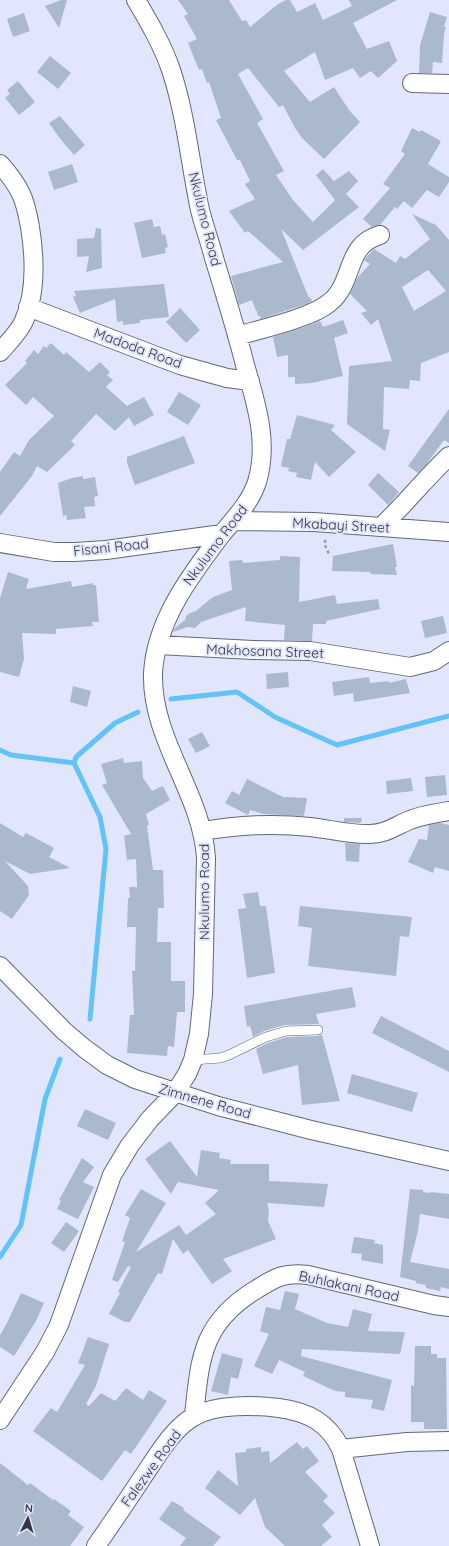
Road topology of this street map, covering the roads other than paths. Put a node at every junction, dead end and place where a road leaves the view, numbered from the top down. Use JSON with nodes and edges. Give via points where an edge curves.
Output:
{"nodes":[{"id":1,"x":136,"y":0,"type":"edge"},
{"id":2,"x":412,"y":83,"type":"dead end"},
{"id":3,"x":449,"y":84,"type":"edge"},
{"id":4,"x":0,"y":164,"type":"edge"},
{"id":5,"x":380,"y":235,"type":"dead end"},
{"id":6,"x":28,"y":307,"type":"junction"},
{"id":7,"x":237,"y":336,"type":"junction"},
{"id":8,"x":0,"y":352,"type":"edge"},
{"id":9,"x":250,"y":381,"type":"junction"},
{"id":10,"x":449,"y":456,"type":"edge"},
{"id":11,"x":381,"y":527,"type":"junction"},
{"id":12,"x":228,"y":528,"type":"junction"},
{"id":13,"x":449,"y":532,"type":"edge"},
{"id":14,"x":0,"y":543,"type":"edge"},
{"id":15,"x":158,"y":645,"type":"junction"},
{"id":16,"x":449,"y":651,"type":"edge"},
{"id":17,"x":449,"y":811,"type":"edge"},
{"id":18,"x":203,"y":831,"type":"junction"},
{"id":19,"x":0,"y":966,"type":"edge"},
{"id":20,"x":318,"y":1030,"type":"dead end"},
{"id":21,"x":193,"y":1060,"type":"junction"},
{"id":22,"x":175,"y":1093,"type":"junction"},
{"id":23,"x":449,"y":1161,"type":"edge"},
{"id":24,"x":449,"y":1307,"type":"edge"},
{"id":25,"x":194,"y":1416,"type":"junction"},
{"id":26,"x":0,"y":1420,"type":"edge"},
{"id":27,"x":449,"y":1441,"type":"edge"},
{"id":28,"x":341,"y":1449,"type":"junction"},
{"id":29,"x":96,"y":1546,"type":"edge"},
{"id":30,"x":370,"y":1546,"type":"edge"}],
"edges":[{"from":1,"to":7,"type":"street","name":"Nkulumo Road","via":[[156,35],[170,68],[178,95],[200,211]]},
{"from":2,"to":3,"type":"street"},
{"from":4,"to":6,"type":"street","via":[[21,194],[27,212],[34,272]]},
{"from":5,"to":7,"type":"street","via":[[365,241],[358,250],[341,290],[328,304],[306,314]]},
{"from":6,"to":8,"type":"street","via":[[22,323]]},
{"from":6,"to":9,"type":"street","name":"Madoda Road","via":[[180,364],[227,378]]},
{"from":7,"to":9,"type":"street","name":"Nkulumo Road"},
{"from":9,"to":12,"type":"street","name":"Nkulumo Road","via":[[260,418],[263,442],[261,463],[249,501]]},
{"from":10,"to":11,"type":"street","via":[[429,475],[402,508]]},
{"from":11,"to":12,"type":"street","name":"Mkabayi Street","via":[[314,522]]},
{"from":11,"to":13,"type":"street","name":"Mkabayi Street"},
{"from":12,"to":14,"type":"street","name":"Fisani Road","via":[[106,550],[54,552]]},
{"from":12,"to":15,"type":"street","name":"Nkulumo Road","via":[[184,586],[167,618]]},
{"from":15,"to":16,"type":"street","name":"Makhosana Street","via":[[310,651],[410,666],[434,661]]},
{"from":15,"to":18,"type":"street","name":"Nkulumo Road","via":[[155,655],[154,688],[159,715],[172,756]]},
{"from":17,"to":18,"type":"street","via":[[421,816],[377,834],[268,825]]},
{"from":18,"to":21,"type":"street","name":"Nkulumo Road","via":[[206,858],[203,994],[199,1034]]},
{"from":19,"to":22,"type":"street","name":"Zimnene Road","via":[[64,1031],[101,1061],[135,1079]]},
{"from":20,"to":21,"type":"lane","via":[[280,1032],[220,1058]]},
{"from":21,"to":22,"type":"street","name":"Nkulumo Road"},
{"from":22,"to":23,"type":"street","name":"Zimnene Road","via":[[311,1130]]},
{"from":22,"to":26,"type":"street","via":[[130,1145],[112,1175],[59,1325],[45,1352]]},
{"from":24,"to":25,"type":"street","name":"Buhlakani Road","via":[[308,1275],[285,1274],[273,1279],[230,1309],[211,1332],[198,1374]]},
{"from":25,"to":28,"type":"street","name":"Falezwe Road","via":[[237,1406],[268,1406],[294,1410],[323,1424],[335,1436]]},
{"from":25,"to":29,"type":"street","name":"Falezwe Road","via":[[164,1445]]},
{"from":27,"to":28,"type":"street","via":[[407,1442]]},
{"from":28,"to":30,"type":"street","name":"Falezwe Road"}]}
